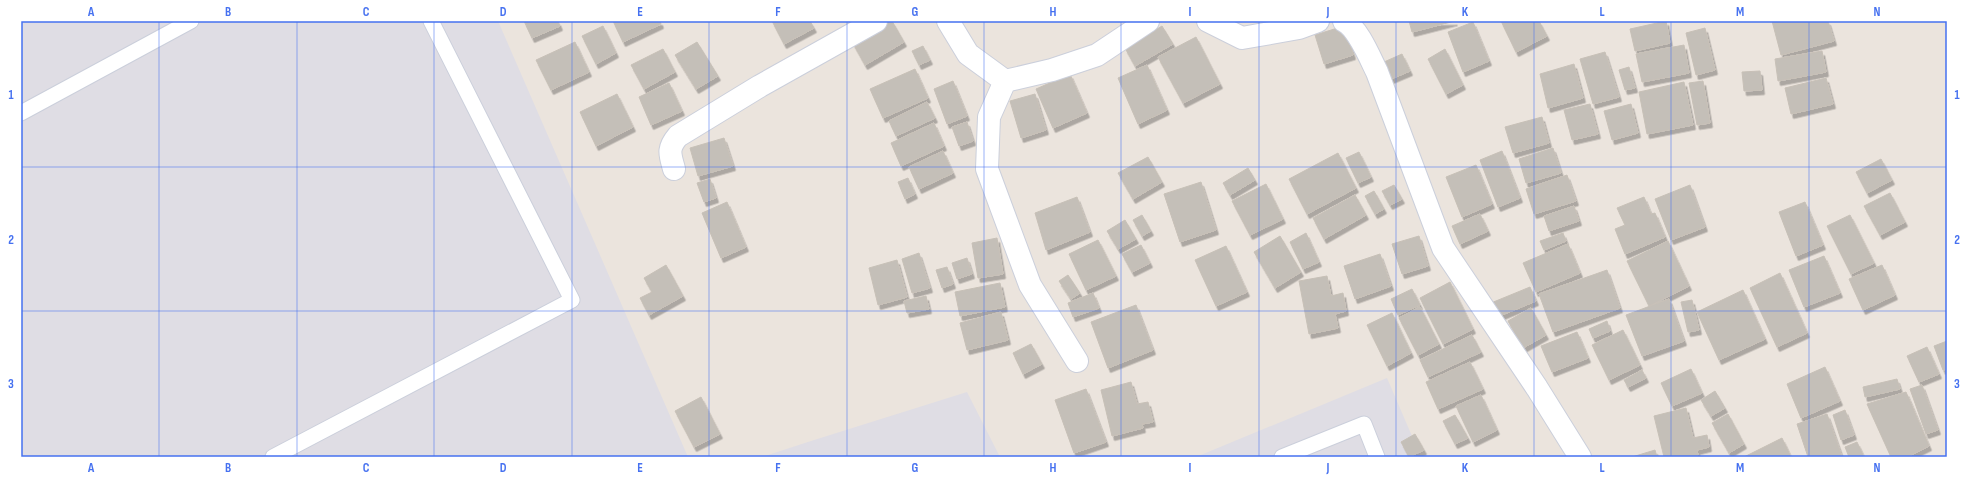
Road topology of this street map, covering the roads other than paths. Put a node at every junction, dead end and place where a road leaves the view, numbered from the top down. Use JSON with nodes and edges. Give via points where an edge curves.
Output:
{"nodes":[{"id":1,"x":191,"y":21,"type":"edge"},
{"id":2,"x":431,"y":21,"type":"edge"},
{"id":3,"x":876,"y":21,"type":"edge"},
{"id":4,"x":948,"y":21,"type":"edge"},
{"id":5,"x":1148,"y":21,"type":"edge"},
{"id":6,"x":1208,"y":21,"type":"edge"},
{"id":7,"x":1318,"y":21,"type":"edge"},
{"id":8,"x":1344,"y":21,"type":"edge"},
{"id":9,"x":1005,"y":81,"type":"junction"},
{"id":10,"x":21,"y":113,"type":"edge"},
{"id":11,"x":674,"y":169,"type":"dead end"},
{"id":12,"x":1077,"y":361,"type":"dead end"},
{"id":13,"x":273,"y":457,"type":"edge"},
{"id":14,"x":1282,"y":457,"type":"edge"},
{"id":15,"x":1377,"y":457,"type":"edge"},
{"id":16,"x":1580,"y":457,"type":"edge"}],
"edges":[{"from":1,"to":10,"type":"lane"},
{"from":2,"to":13,"type":"lane","via":[[572,300]]},
{"from":3,"to":11,"type":"street","via":[[760,86],[678,136],[671,144],[670,150]]},
{"from":4,"to":9,"type":"street","via":[[968,54]]},
{"from":5,"to":9,"type":"street","via":[[1097,55],[1052,70]]},
{"from":6,"to":7,"type":"street","via":[[1242,38],[1299,28]]},
{"from":8,"to":16,"type":"street","via":[[1349,24],[1364,46],[1377,72],[1443,248]]},
{"from":9,"to":12,"type":"street","via":[[990,117],[987,169],[1030,285]]},
{"from":14,"to":15,"type":"lane","via":[[1364,424]]}]}
